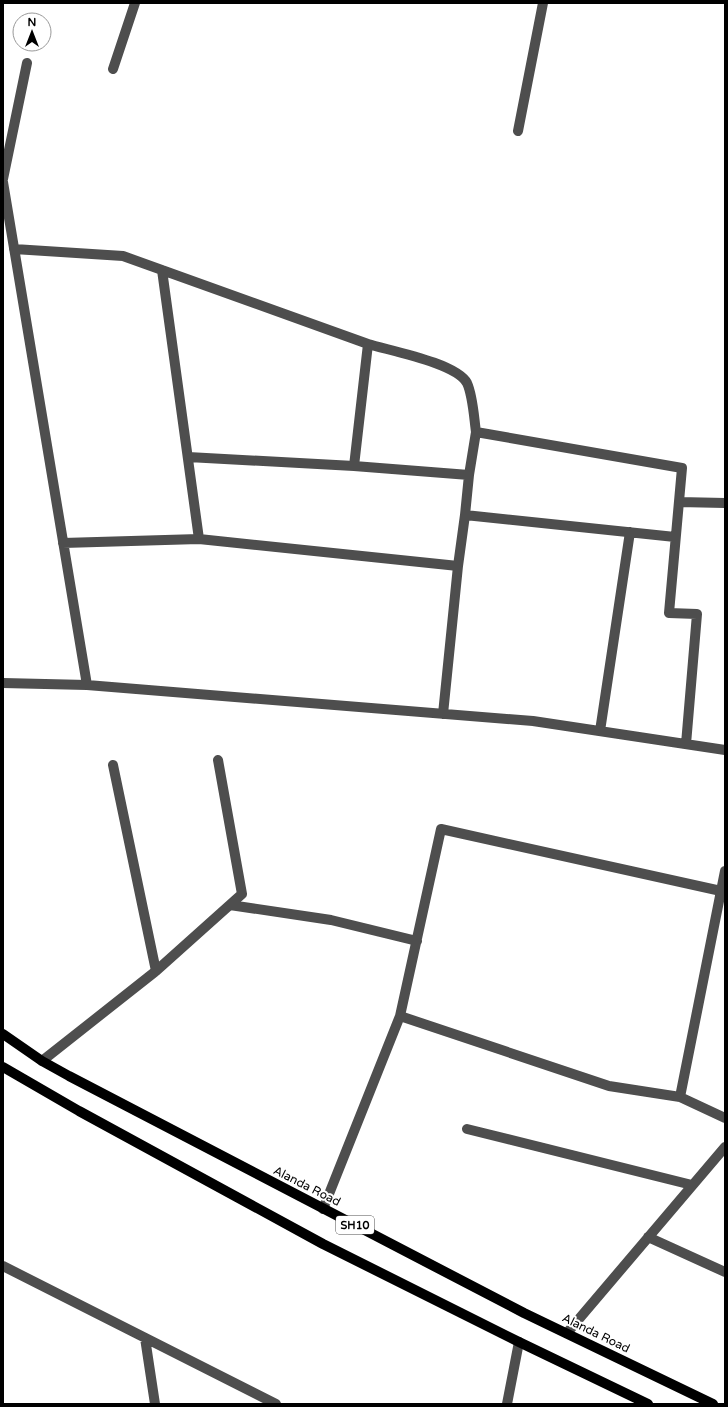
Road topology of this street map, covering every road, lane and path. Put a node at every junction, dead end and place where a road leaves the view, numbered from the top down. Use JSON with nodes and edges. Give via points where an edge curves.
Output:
{"nodes":[{"id":1,"x":135,"y":3,"type":"edge"},
{"id":2,"x":543,"y":3,"type":"edge"},
{"id":3,"x":27,"y":63,"type":"dead end"},
{"id":4,"x":113,"y":69,"type":"dead end"},
{"id":5,"x":518,"y":132,"type":"dead end"},
{"id":6,"x":3,"y":179,"type":"edge"},
{"id":7,"x":3,"y":182,"type":"edge"},
{"id":8,"x":14,"y":249,"type":"junction"},
{"id":9,"x":162,"y":270,"type":"junction"},
{"id":10,"x":368,"y":344,"type":"junction"},
{"id":11,"x":476,"y":432,"type":"junction"},
{"id":12,"x":188,"y":457,"type":"junction"},
{"id":13,"x":354,"y":466,"type":"junction"},
{"id":14,"x":469,"y":475,"type":"junction"},
{"id":15,"x":679,"y":502,"type":"junction"},
{"id":16,"x":725,"y":503,"type":"edge"},
{"id":17,"x":466,"y":515,"type":"junction"},
{"id":18,"x":630,"y":532,"type":"junction"},
{"id":19,"x":676,"y":537,"type":"junction"},
{"id":20,"x":199,"y":539,"type":"junction"},
{"id":21,"x":63,"y":543,"type":"junction"},
{"id":22,"x":458,"y":566,"type":"junction"},
{"id":23,"x":3,"y":683,"type":"edge"},
{"id":24,"x":87,"y":685,"type":"junction"},
{"id":25,"x":443,"y":714,"type":"junction"},
{"id":26,"x":600,"y":731,"type":"junction"},
{"id":27,"x":686,"y":744,"type":"junction"},
{"id":28,"x":725,"y":750,"type":"edge"},
{"id":29,"x":218,"y":760,"type":"dead end"},
{"id":30,"x":114,"y":765,"type":"dead end"},
{"id":31,"x":725,"y":871,"type":"edge"},
{"id":32,"x":721,"y":891,"type":"junction"},
{"id":33,"x":230,"y":905,"type":"junction"},
{"id":34,"x":417,"y":941,"type":"junction"},
{"id":35,"x":156,"y":971,"type":"junction"},
{"id":36,"x":400,"y":1016,"type":"junction"},
{"id":37,"x":3,"y":1034,"type":"edge"},
{"id":38,"x":42,"y":1061,"type":"junction"},
{"id":39,"x":3,"y":1067,"type":"edge"},
{"id":40,"x":680,"y":1097,"type":"junction"},
{"id":41,"x":725,"y":1118,"type":"edge"},
{"id":42,"x":467,"y":1129,"type":"dead end"},
{"id":43,"x":725,"y":1146,"type":"edge"},
{"id":44,"x":692,"y":1185,"type":"junction"},
{"id":45,"x":323,"y":1209,"type":"junction"},
{"id":46,"x":648,"y":1237,"type":"junction"},
{"id":47,"x":3,"y":1266,"type":"edge"},
{"id":48,"x":725,"y":1272,"type":"edge"},
{"id":49,"x":567,"y":1333,"type":"junction"},
{"id":50,"x":146,"y":1338,"type":"junction"},
{"id":51,"x":519,"y":1342,"type":"junction"},
{"id":52,"x":155,"y":1404,"type":"edge"},
{"id":53,"x":276,"y":1404,"type":"edge"},
{"id":54,"x":507,"y":1404,"type":"edge"},
{"id":55,"x":648,"y":1404,"type":"edge"},
{"id":56,"x":713,"y":1404,"type":"edge"}],
"edges":[{"from":1,"to":4,"type":"street"},
{"from":2,"to":5,"type":"street"},
{"from":3,"to":6,"type":"street"},
{"from":7,"to":8,"type":"street"},
{"from":8,"to":9,"type":"street","via":[[123,256]]},
{"from":8,"to":21,"type":"street"},
{"from":9,"to":10,"type":"street"},
{"from":9,"to":12,"type":"street"},
{"from":10,"to":11,"type":"street","via":[[442,365],[459,374],[467,383],[470,393]]},
{"from":10,"to":13,"type":"street"},
{"from":11,"to":14,"type":"street"},
{"from":11,"to":15,"type":"street","via":[[682,468]]},
{"from":12,"to":13,"type":"street"},
{"from":12,"to":20,"type":"street"},
{"from":13,"to":14,"type":"street"},
{"from":14,"to":17,"type":"street"},
{"from":15,"to":16,"type":"street"},
{"from":15,"to":19,"type":"street"},
{"from":17,"to":18,"type":"street"},
{"from":17,"to":22,"type":"street"},
{"from":18,"to":19,"type":"street"},
{"from":18,"to":26,"type":"street"},
{"from":19,"to":27,"type":"street","via":[[669,613],[697,614]]},
{"from":20,"to":21,"type":"street"},
{"from":20,"to":22,"type":"street"},
{"from":21,"to":24,"type":"street"},
{"from":22,"to":25,"type":"street"},
{"from":23,"to":24,"type":"street"},
{"from":24,"to":25,"type":"street"},
{"from":25,"to":26,"type":"street","via":[[533,721]]},
{"from":26,"to":27,"type":"street"},
{"from":27,"to":28,"type":"street"},
{"from":29,"to":33,"type":"street","via":[[242,894]]},
{"from":30,"to":35,"type":"street"},
{"from":31,"to":32,"type":"street"},
{"from":32,"to":34,"type":"street","via":[[441,829]]},
{"from":32,"to":40,"type":"street"},
{"from":33,"to":34,"type":"street","via":[[331,920]]},
{"from":33,"to":35,"type":"street"},
{"from":34,"to":36,"type":"street"},
{"from":35,"to":38,"type":"street"},
{"from":36,"to":40,"type":"street","via":[[609,1086]]},
{"from":36,"to":45,"type":"street"},
{"from":37,"to":38,"type":"main road","name":"Alanda Road","number":"SH10"},
{"from":38,"to":45,"type":"main road","name":"Alanda Road","number":"SH10"},
{"from":39,"to":51,"type":"main road","number":"SH10","via":[[323,1244]]},
{"from":40,"to":41,"type":"street"},
{"from":42,"to":44,"type":"street"},
{"from":43,"to":44,"type":"street"},
{"from":44,"to":46,"type":"street"},
{"from":45,"to":49,"type":"main road","name":"Alanda Road","number":"SH10"},
{"from":46,"to":48,"type":"street"},
{"from":46,"to":49,"type":"street"},
{"from":47,"to":50,"type":"street"},
{"from":49,"to":56,"type":"main road","name":"Alanda Road","number":"SH10"},
{"from":50,"to":52,"type":"street"},
{"from":50,"to":53,"type":"street"},
{"from":51,"to":54,"type":"street"},
{"from":51,"to":55,"type":"main road","number":"SH10"}]}
